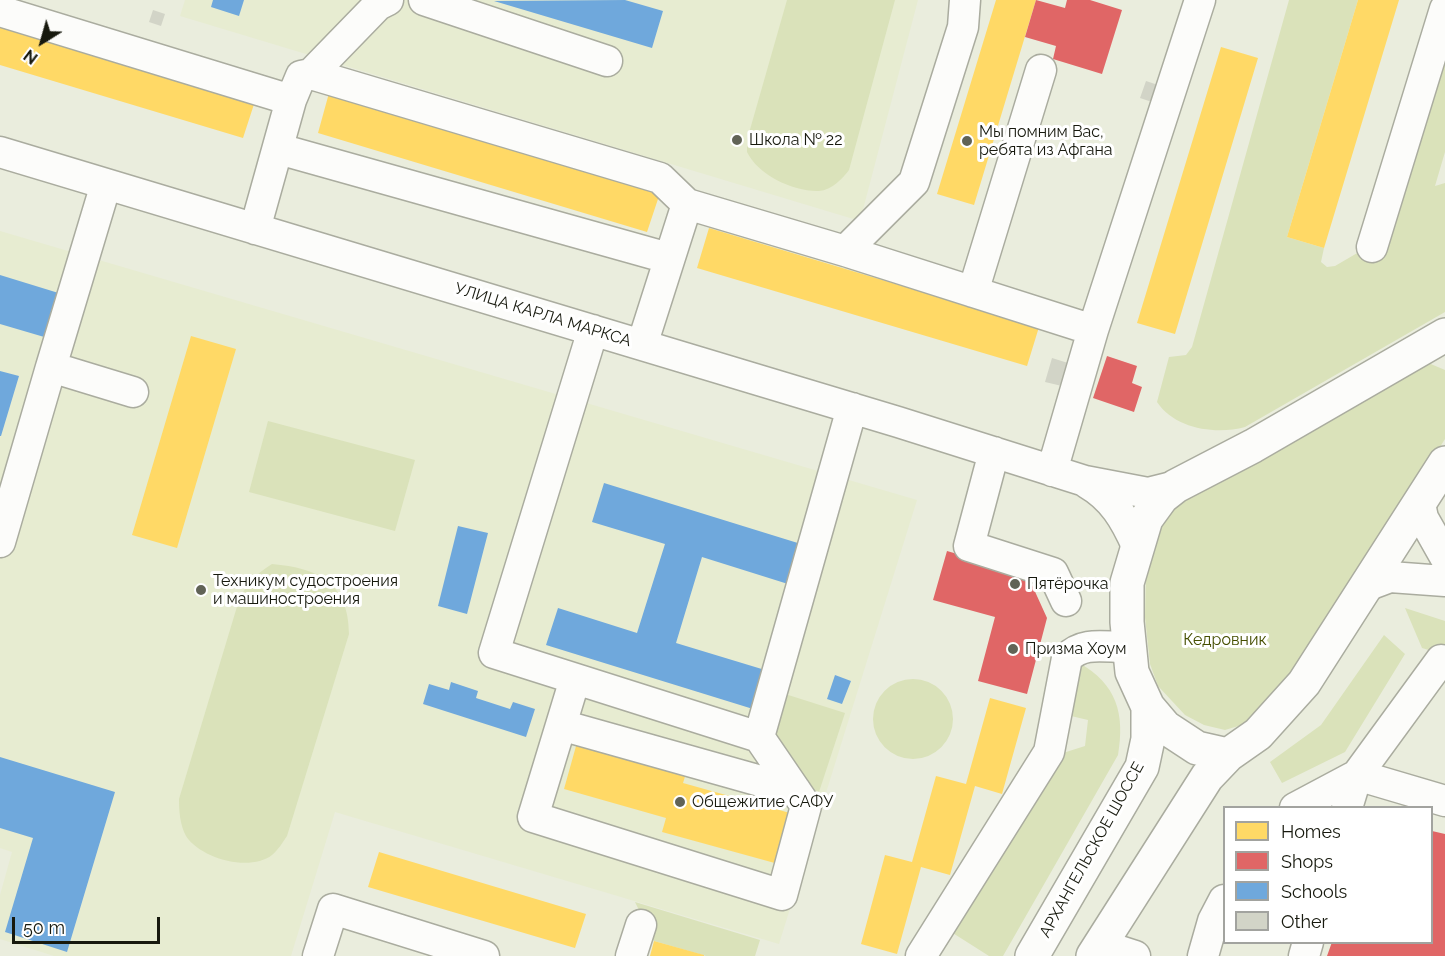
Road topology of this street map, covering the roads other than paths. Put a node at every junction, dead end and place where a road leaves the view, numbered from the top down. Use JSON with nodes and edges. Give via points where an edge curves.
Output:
{"nodes":[{"id":1,"x":388,"y":0,"type":"edge"},
{"id":2,"x":424,"y":0,"type":"edge"},
{"id":3,"x":965,"y":0,"type":"edge"},
{"id":4,"x":1200,"y":0,"type":"edge"},
{"id":5,"x":1445,"y":9,"type":"edge"},
{"id":6,"x":0,"y":11,"type":"edge"},
{"id":7,"x":607,"y":61,"type":"dead end"},
{"id":8,"x":1041,"y":69,"type":"dead end"},
{"id":9,"x":311,"y":74,"type":"junction"},
{"id":10,"x":291,"y":100,"type":"junction"},
{"id":11,"x":279,"y":149,"type":"junction"},
{"id":12,"x":0,"y":152,"type":"edge"},
{"id":13,"x":106,"y":184,"type":"junction"},
{"id":14,"x":687,"y":204,"type":"junction"},
{"id":15,"x":255,"y":229,"type":"junction"},
{"id":16,"x":1372,"y":247,"type":"dead end"},
{"id":17,"x":845,"y":250,"type":"junction"},
{"id":18,"x":668,"y":258,"type":"junction"},
{"id":19,"x":974,"y":292,"type":"junction"},
{"id":20,"x":593,"y":330,"type":"junction"},
{"id":21,"x":1093,"y":330,"type":"junction"},
{"id":22,"x":642,"y":345,"type":"junction"},
{"id":23,"x":1436,"y":348,"type":"edge"},
{"id":24,"x":51,"y":367,"type":"junction"},
{"id":25,"x":133,"y":392,"type":"dead end"},
{"id":26,"x":852,"y":408,"type":"junction"},
{"id":27,"x":994,"y":452,"type":"junction"},
{"id":28,"x":1445,"y":463,"type":"edge"},
{"id":29,"x":1052,"y":471,"type":"junction"},
{"id":30,"x":1085,"y":481,"type":"junction"},
{"id":31,"x":1176,"y":486,"type":"junction"},
{"id":32,"x":1420,"y":504,"type":"junction"},
{"id":33,"x":0,"y":542,"type":"edge"},
{"id":34,"x":1137,"y":546,"type":"junction"},
{"id":35,"x":1445,"y":557,"type":"edge"},
{"id":36,"x":1445,"y":581,"type":"edge"},
{"id":37,"x":1365,"y":586,"type":"junction"},
{"id":38,"x":1066,"y":601,"type":"dead end"},
{"id":39,"x":1129,"y":647,"type":"junction"},
{"id":40,"x":1445,"y":662,"type":"edge"},
{"id":41,"x":575,"y":679,"type":"junction"},
{"id":42,"x":1148,"y":707,"type":"junction"},
{"id":43,"x":561,"y":725,"type":"junction"},
{"id":44,"x":759,"y":737,"type":"junction"},
{"id":45,"x":1228,"y":755,"type":"junction"},
{"id":46,"x":1357,"y":775,"type":"junction"},
{"id":47,"x":796,"y":791,"type":"junction"},
{"id":48,"x":1445,"y":801,"type":"edge"},
{"id":49,"x":1297,"y":806,"type":"edge"},
{"id":50,"x":1347,"y":806,"type":"edge"},
{"id":51,"x":1223,"y":902,"type":"edge"},
{"id":52,"x":641,"y":925,"type":"dead end"},
{"id":53,"x":1097,"y":950,"type":"edge"},
{"id":54,"x":318,"y":956,"type":"edge"},
{"id":55,"x":484,"y":956,"type":"edge"},
{"id":56,"x":631,"y":956,"type":"edge"},
{"id":57,"x":921,"y":956,"type":"edge"},
{"id":58,"x":1032,"y":956,"type":"edge"},
{"id":59,"x":1135,"y":956,"type":"edge"},
{"id":60,"x":1203,"y":956,"type":"edge"}],
"edges":[{"from":1,"to":9,"type":"street","via":[[378,5]]},
{"from":2,"to":7,"type":"street"},
{"from":3,"to":17,"type":"street","via":[[963,27],[914,182]]},
{"from":4,"to":21,"type":"street"},
{"from":5,"to":16,"type":"street"},
{"from":6,"to":10,"type":"street"},
{"from":8,"to":19,"type":"street"},
{"from":9,"to":10,"type":"street","via":[[301,76]]},
{"from":9,"to":14,"type":"street","via":[[660,178]]},
{"from":10,"to":11,"type":"street"},
{"from":11,"to":15,"type":"street"},
{"from":11,"to":18,"type":"street"},
{"from":12,"to":13,"type":"street","name":"УЛИЦА КАРЛА МАРКСА"},
{"from":13,"to":15,"type":"street","name":"УЛИЦА КАРЛА МАРКСА"},
{"from":13,"to":24,"type":"street"},
{"from":14,"to":17,"type":"street"},
{"from":14,"to":18,"type":"street"},
{"from":15,"to":20,"type":"street","name":"УЛИЦА КАРЛА МАРКСА"},
{"from":17,"to":19,"type":"street"},
{"from":18,"to":22,"type":"street"},
{"from":19,"to":21,"type":"street"},
{"from":20,"to":22,"type":"street","name":"УЛИЦА КАРЛА МАРКСА"},
{"from":20,"to":41,"type":"street","via":[[494,653]]},
{"from":21,"to":29,"type":"street"},
{"from":22,"to":26,"type":"street","name":"УЛИЦА КАРЛА МАРКСА"},
{"from":23,"to":31,"type":"main road"},
{"from":24,"to":25,"type":"street"},
{"from":24,"to":33,"type":"street"},
{"from":26,"to":27,"type":"street","name":"УЛИЦА КАРЛА МАРКСА"},
{"from":26,"to":44,"type":"street"},
{"from":27,"to":29,"type":"street","name":"УЛИЦА КАРЛА МАРКСА"},
{"from":27,"to":38,"type":"street","via":[[969,546],[1053,573]]},
{"from":28,"to":32,"type":"main road"},
{"from":29,"to":30,"type":"street","name":"УЛИЦА КАРЛА МАРКСА"},
{"from":30,"to":31,"type":"street","via":[[1148,493]]},
{"from":30,"to":34,"type":"street","via":[[1117,507]]},
{"from":31,"to":34,"type":"main road","via":[[1146,519]]},
{"from":32,"to":35,"type":"street"},
{"from":32,"to":37,"type":"main road"},
{"from":34,"to":39,"type":"main road","via":[[1127,583]]},
{"from":36,"to":37,"type":"street","via":[[1390,577]]},
{"from":37,"to":45,"type":"main road","via":[[1304,683],[1258,734]]},
{"from":39,"to":42,"type":"main road","via":[[1132,672]]},
{"from":39,"to":57,"type":"street","via":[[1088,645],[1067,658],[1049,752]]},
{"from":40,"to":46,"type":"street","via":[[1441,660]]},
{"from":41,"to":43,"type":"street"},
{"from":41,"to":44,"type":"street"},
{"from":42,"to":45,"type":"main road","via":[[1180,738],[1197,748]]},
{"from":42,"to":58,"type":"main road","name":"АРХАНГЕЛЬСКОЕ ШОССЕ","via":[[1148,738],[1142,767]]},
{"from":43,"to":47,"type":"street"},
{"from":43,"to":47,"type":"street","via":[[533,817],[782,895],[806,806]]},
{"from":44,"to":47,"type":"street"},
{"from":45,"to":53,"type":"main road","via":[[1207,777]]},
{"from":46,"to":48,"type":"street"},
{"from":46,"to":49,"type":"street"},
{"from":46,"to":50,"type":"street"},
{"from":51,"to":60,"type":"street"},
{"from":52,"to":56,"type":"street"},
{"from":53,"to":59,"type":"street"},
{"from":54,"to":55,"type":"street","via":[[333,909]]}]}
